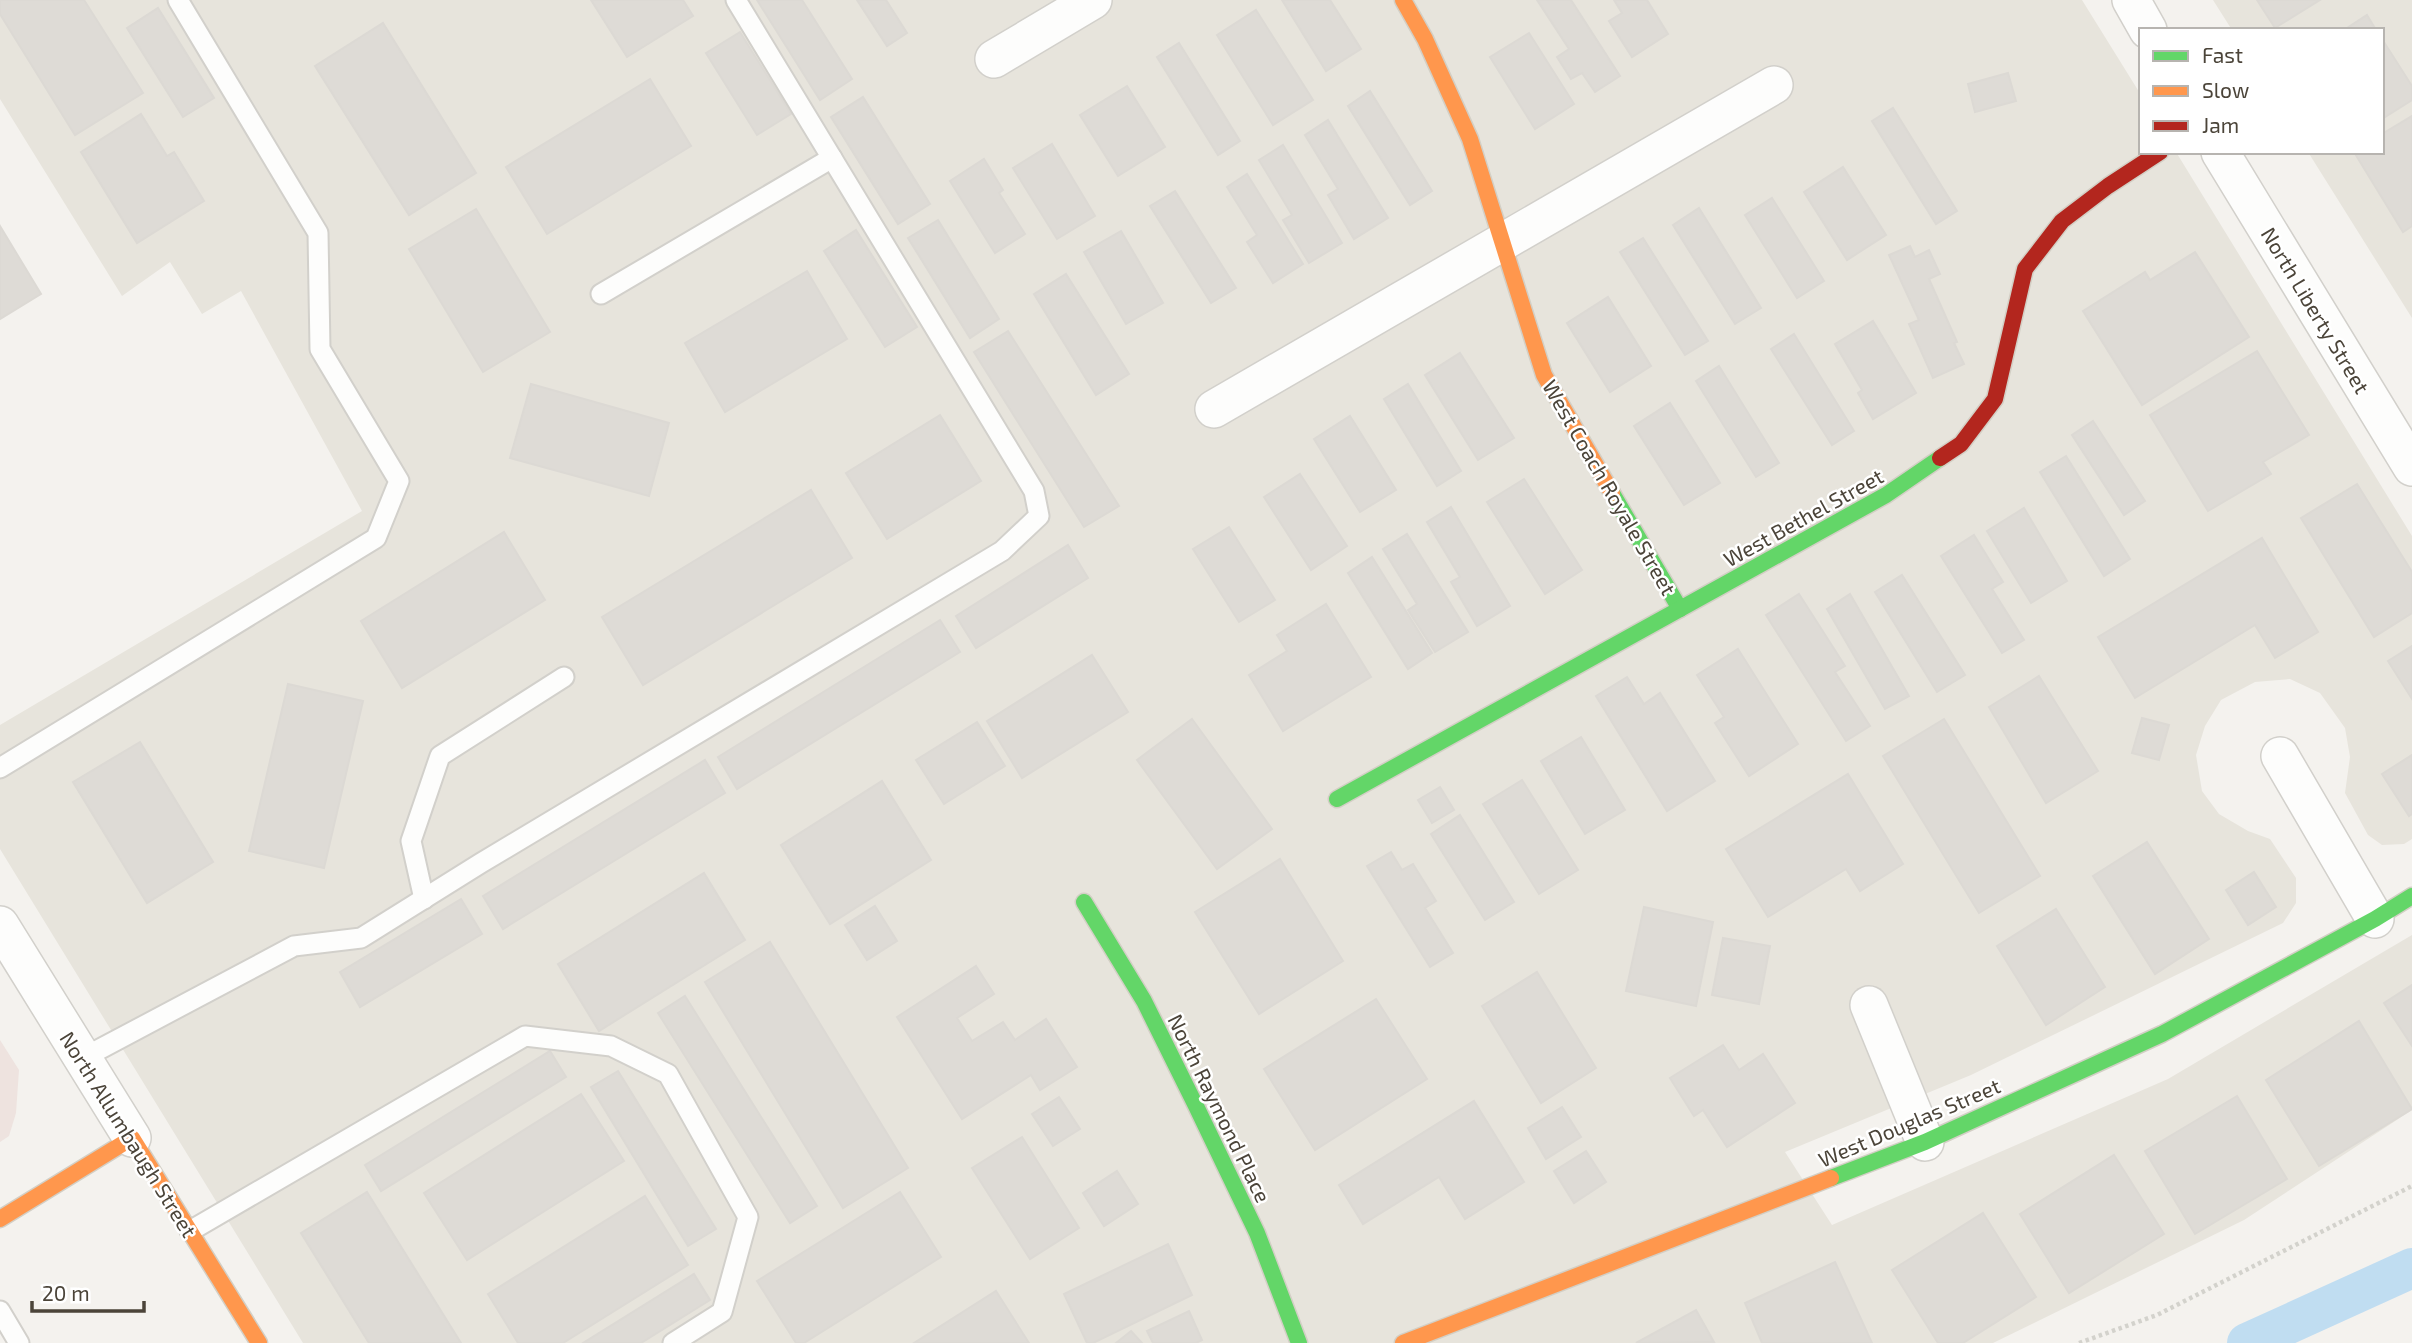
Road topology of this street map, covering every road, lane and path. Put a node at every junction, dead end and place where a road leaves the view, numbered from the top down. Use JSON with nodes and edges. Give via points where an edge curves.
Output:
{"nodes":[{"id":1,"x":178,"y":0,"type":"edge"},
{"id":2,"x":736,"y":0,"type":"edge"},
{"id":3,"x":1093,"y":0,"type":"edge"},
{"id":4,"x":1403,"y":0,"type":"edge"},
{"id":5,"x":2131,"y":0,"type":"edge"},
{"id":6,"x":2147,"y":28,"type":"edge"},
{"id":7,"x":994,"y":59,"type":"dead end"},
{"id":8,"x":1774,"y":85,"type":"dead end"},
{"id":9,"x":2157,"y":154,"type":"edge"},
{"id":10,"x":2221,"y":154,"type":"edge"},
{"id":11,"x":832,"y":158,"type":"junction"},
{"id":12,"x":1502,"y":243,"type":"junction"},
{"id":13,"x":601,"y":294,"type":"dead end"},
{"id":14,"x":1214,"y":409,"type":"dead end"},
{"id":15,"x":2412,"y":467,"type":"edge"},
{"id":16,"x":1681,"y":609,"type":"junction"},
{"id":17,"x":564,"y":677,"type":"dead end"},
{"id":18,"x":2280,"y":756,"type":"dead end"},
{"id":19,"x":0,"y":768,"type":"edge"},
{"id":20,"x":1337,"y":799,"type":"dead end"},
{"id":21,"x":2412,"y":896,"type":"edge"},
{"id":22,"x":424,"y":899,"type":"junction"},
{"id":23,"x":1084,"y":902,"type":"dead end"},
{"id":24,"x":2375,"y":919,"type":"junction"},
{"id":25,"x":0,"y":925,"type":"edge"},
{"id":26,"x":1868,"y":1005,"type":"dead end"},
{"id":27,"x":83,"y":1058,"type":"junction"},
{"id":28,"x":132,"y":1138,"type":"junction"},
{"id":29,"x":1925,"y":1142,"type":"junction"},
{"id":30,"x":2412,"y":1186,"type":"edge"},
{"id":31,"x":0,"y":1219,"type":"edge"},
{"id":32,"x":190,"y":1231,"type":"junction"},
{"id":33,"x":0,"y":1311,"type":"edge"},
{"id":34,"x":19,"y":1343,"type":"edge"},
{"id":35,"x":259,"y":1343,"type":"edge"},
{"id":36,"x":673,"y":1343,"type":"edge"},
{"id":37,"x":1299,"y":1343,"type":"edge"},
{"id":38,"x":1403,"y":1343,"type":"edge"},
{"id":39,"x":2079,"y":1343,"type":"edge"}],
"edges":[{"from":1,"to":19,"type":"lane","via":[[318,233],[320,349],[400,481],[376,538]]},
{"from":2,"to":11,"type":"lane"},
{"from":3,"to":7,"type":"street"},
{"from":4,"to":12,"type":"street","name":"West Coach Royale Street","via":[[1470,139]]},
{"from":5,"to":6,"type":"street"},
{"from":8,"to":12,"type":"street"},
{"from":9,"to":16,"type":"street","name":"West Bethel Street","via":[[2062,221],[2025,269],[1995,399],[1961,444],[1886,495]]},
{"from":10,"to":15,"type":"street","name":"North Liberty Street"},
{"from":11,"to":13,"type":"lane"},
{"from":11,"to":22,"type":"lane","via":[[1034,491],[1039,516],[1002,551]]},
{"from":12,"to":14,"type":"street"},
{"from":12,"to":16,"type":"street","name":"West Coach Royale Street","via":[[1544,375]]},
{"from":16,"to":20,"type":"street","name":"West Bethel Street"},
{"from":17,"to":22,"type":"lane","via":[[440,756],[411,841]]},
{"from":18,"to":24,"type":"street"},
{"from":21,"to":24,"type":"street","name":"West Douglas Street"},
{"from":22,"to":27,"type":"lane","via":[[361,938],[294,946]]},
{"from":23,"to":37,"type":"street","name":"North Raymond Place","via":[[1150,1013],[1257,1233]]},
{"from":24,"to":29,"type":"street","name":"West Douglas Street","via":[[2162,1034]]},
{"from":25,"to":27,"type":"street","name":"North Allumbaugh Street"},
{"from":26,"to":29,"type":"street"},
{"from":27,"to":28,"type":"street","name":"North Allumbaugh Street"},
{"from":28,"to":31,"type":"street"},
{"from":28,"to":32,"type":"street","name":"North Allumbaugh Street"},
{"from":29,"to":38,"type":"street","name":"West Douglas Street"},
{"from":30,"to":39,"type":"path","via":[[2157,1315]]},
{"from":32,"to":35,"type":"street","name":"North Allumbaugh Street"},
{"from":32,"to":36,"type":"lane","via":[[525,1036],[611,1046],[668,1074],[748,1217],[722,1312]]},
{"from":33,"to":34,"type":"lane"}]}
